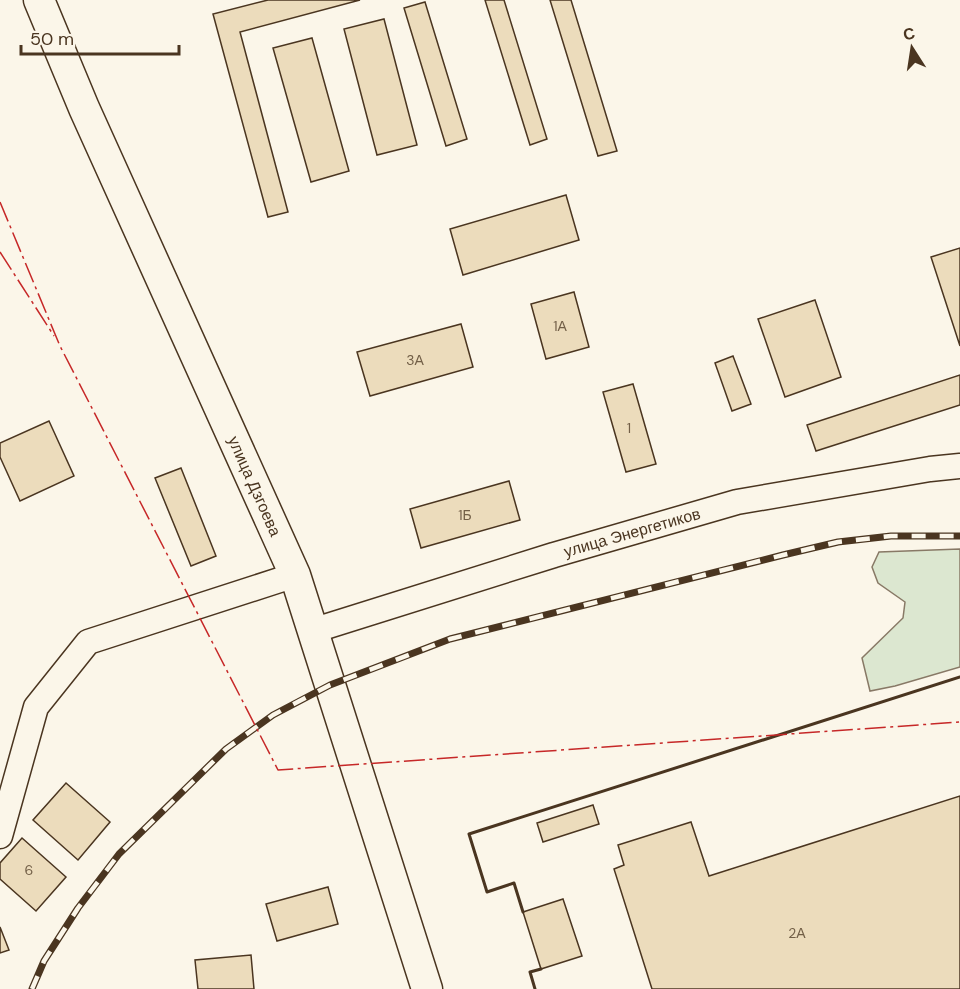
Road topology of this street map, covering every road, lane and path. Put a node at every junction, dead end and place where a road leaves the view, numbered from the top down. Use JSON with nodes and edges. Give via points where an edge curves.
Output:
{"nodes":[{"id":1,"x":39,"y":0,"type":"edge"},
{"id":2,"x":960,"y":466,"type":"edge"},
{"id":3,"x":295,"y":575,"type":"junction"},
{"id":4,"x":312,"y":631,"type":"junction"},
{"id":5,"x":0,"y":836,"type":"edge"},
{"id":6,"x":427,"y":989,"type":"edge"}],
"edges":[{"from":1,"to":3,"type":"main road","name":"улица Дзгоева","via":[[88,118]]},
{"from":2,"to":4,"type":"street","name":"улица Энергетиков","via":[[737,502]]},
{"from":3,"to":4,"type":"main road","name":"улица Дзгоева"},
{"from":3,"to":5,"type":"street","via":[[88,642],[36,707]]},
{"from":4,"to":6,"type":"main road","name":"улица Дзгоева"}]}
